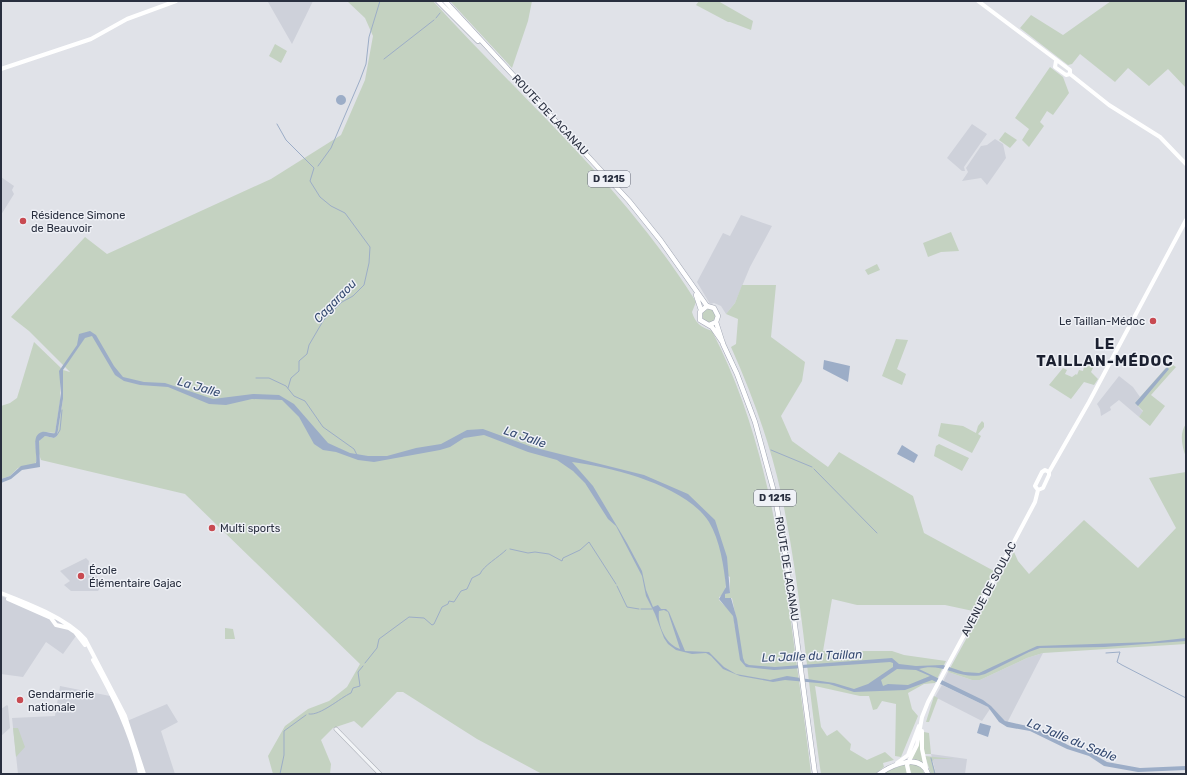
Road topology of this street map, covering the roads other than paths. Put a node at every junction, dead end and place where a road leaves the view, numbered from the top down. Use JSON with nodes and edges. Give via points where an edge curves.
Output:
{"nodes":[{"id":1,"x":176,"y":1,"type":"edge"},
{"id":2,"x":438,"y":1,"type":"edge"},
{"id":3,"x":445,"y":1,"type":"edge"},
{"id":4,"x":978,"y":1,"type":"edge"},
{"id":5,"x":496,"y":57,"type":"junction"},
{"id":6,"x":1056,"y":61,"type":"junction"},
{"id":7,"x":1,"y":69,"type":"edge"},
{"id":8,"x":1072,"y":74,"type":"junction"},
{"id":9,"x":1186,"y":164,"type":"edge"},
{"id":10,"x":1186,"y":220,"type":"edge"},
{"id":11,"x":692,"y":286,"type":"junction"},
{"id":12,"x":707,"y":306,"type":"junction"},
{"id":13,"x":701,"y":310,"type":"junction"},
{"id":14,"x":716,"y":322,"type":"junction"},
{"id":15,"x":709,"y":325,"type":"junction"},
{"id":16,"x":723,"y":344,"type":"junction"},
{"id":17,"x":1049,"y":472,"type":"junction"},
{"id":18,"x":1038,"y":490,"type":"junction"},
{"id":19,"x":1,"y":594,"type":"edge"},
{"id":20,"x":58,"y":622,"type":"junction"},
{"id":21,"x":932,"y":696,"type":"junction"},
{"id":22,"x":921,"y":720,"type":"junction"},
{"id":23,"x":336,"y":729,"type":"dead end"},
{"id":24,"x":909,"y":762,"type":"junction"},
{"id":25,"x":894,"y":766,"type":"junction"},
{"id":26,"x":926,"y":768,"type":"junction"},
{"id":27,"x":815,"y":773,"type":"edge"},
{"id":28,"x":140,"y":774,"type":"edge"},
{"id":29,"x":144,"y":774,"type":"edge"},
{"id":30,"x":380,"y":774,"type":"edge"},
{"id":31,"x":879,"y":774,"type":"edge"},
{"id":32,"x":909,"y":774,"type":"edge"},
{"id":33,"x":928,"y":774,"type":"edge"}],
"edges":[{"from":1,"to":7,"type":"main road","via":[[128,19],[91,39]]},
{"from":2,"to":5,"type":"main road","name":"ROUTE DE LACANAU","number":"D 1215"},
{"from":3,"to":5,"type":"main road","name":"ROUTE DE LACANAU","number":"D 1215"},
{"from":4,"to":6,"type":"main road"},
{"from":5,"to":11,"type":"main road","name":"ROUTE DE LACANAU","number":"D 1215","via":[[629,201]]},
{"from":6,"to":8,"type":"main road"},
{"from":6,"to":8,"type":"main road","via":[[1055,67],[1066,75]]},
{"from":8,"to":9,"type":"main road","via":[[1109,105],[1169,144]]},
{"from":10,"to":17,"type":"main road","name":"AVENUE DE SOULAC"},
{"from":11,"to":12,"type":"main road","number":"D 1215"},
{"from":11,"to":13,"type":"main road","number":"D 1215"},
{"from":12,"to":13,"type":"main road"},
{"from":12,"to":14,"type":"main road","via":[[716,310]]},
{"from":13,"to":15,"type":"main road","via":[[700,320]]},
{"from":14,"to":15,"type":"main road"},
{"from":14,"to":16,"type":"main road","number":"D 1215"},
{"from":15,"to":16,"type":"main road","number":"D 1215"},
{"from":16,"to":27,"type":"main road","name":"ROUTE DE LACANAU","number":"D 1215","via":[[751,409],[770,475],[783,538]]},
{"from":17,"to":18,"type":"main road","name":"AVENUE DE SOULAC","via":[[1043,488]]},
{"from":17,"to":18,"type":"main road","name":"AVENUE DE SOULAC","via":[[1042,472],[1035,486]]},
{"from":18,"to":21,"type":"main road","name":"AVENUE DE SOULAC","via":[[1035,502]]},
{"from":19,"to":20,"type":"main road"},
{"from":20,"to":28,"type":"main road","via":[[75,632],[85,644],[119,710]]},
{"from":20,"to":29,"type":"main road","via":[[79,632],[105,675],[125,716]]},
{"from":21,"to":22,"type":"main road"},
{"from":21,"to":26,"type":"main road","via":[[925,713],[922,733]]},
{"from":22,"to":24,"type":"main road","via":[[918,743]]},
{"from":22,"to":25,"type":"main road","via":[[908,755]]},
{"from":23,"to":30,"type":"street"},
{"from":24,"to":25,"type":"main road"},
{"from":24,"to":26,"type":"main road"},
{"from":24,"to":32,"type":"main road"},
{"from":25,"to":31,"type":"main road"},
{"from":26,"to":33,"type":"main road"}]}
